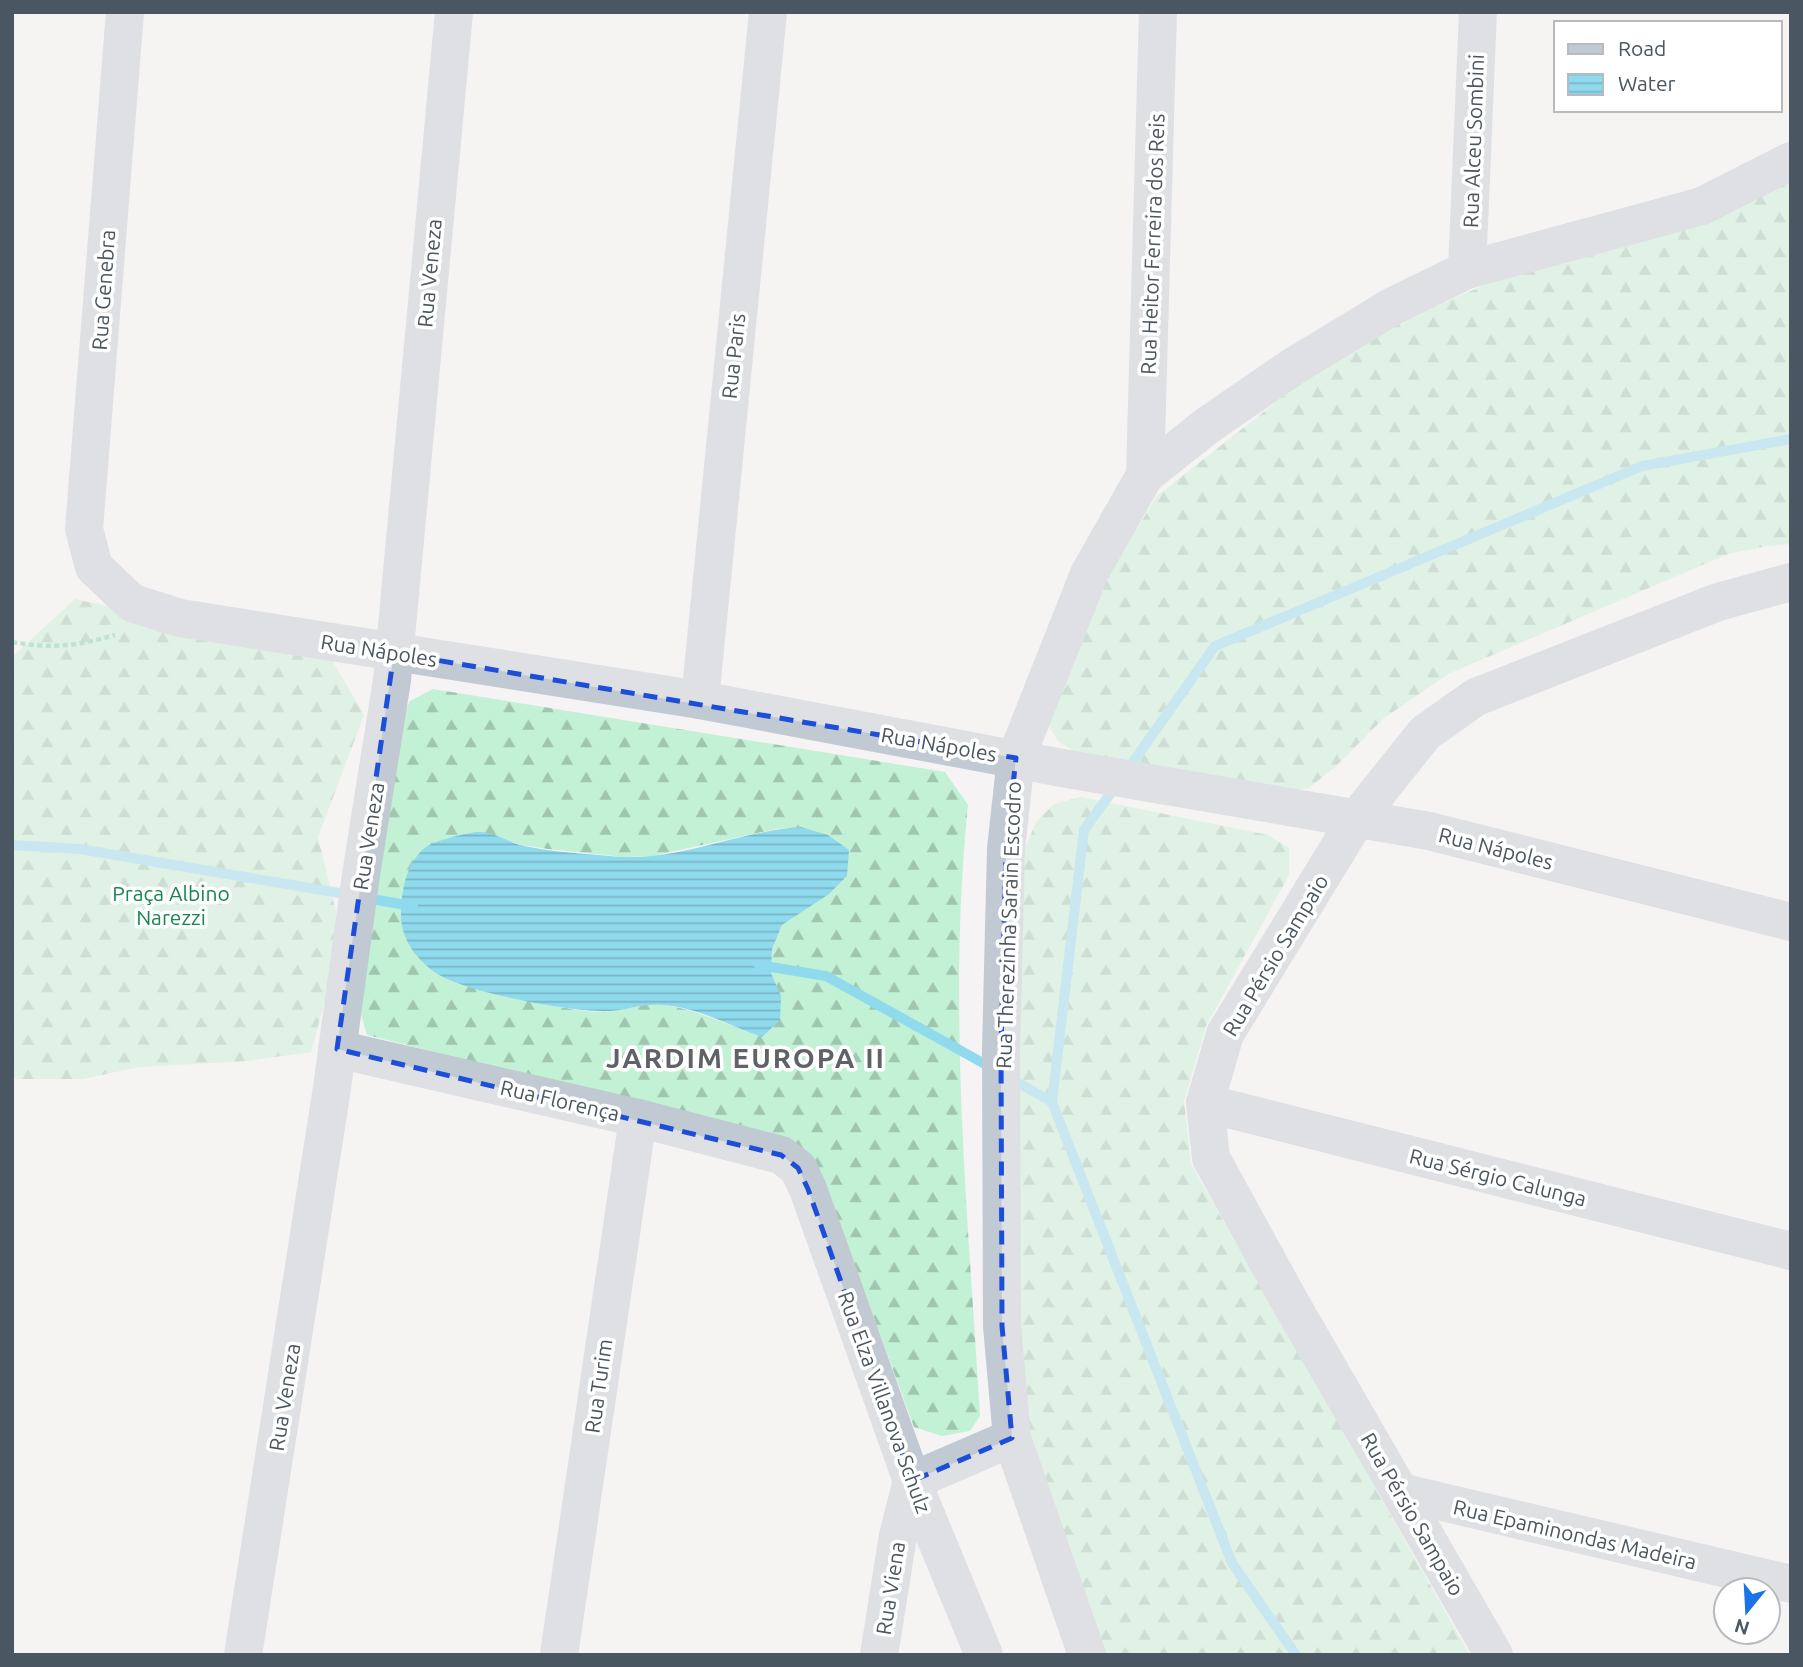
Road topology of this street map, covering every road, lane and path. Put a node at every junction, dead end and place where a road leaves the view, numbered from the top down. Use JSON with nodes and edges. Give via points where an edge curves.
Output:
{"nodes":[{"id":1,"x":125,"y":12,"type":"edge"},
{"id":2,"x":454,"y":12,"type":"edge"},
{"id":3,"x":768,"y":12,"type":"edge"},
{"id":4,"x":1158,"y":12,"type":"edge"},
{"id":5,"x":1478,"y":12,"type":"edge"},
{"id":6,"x":1791,"y":161,"type":"edge"},
{"id":7,"x":1467,"y":270,"type":"junction"},
{"id":8,"x":1145,"y":475,"type":"junction"},
{"id":9,"x":94,"y":567,"type":"joint"},
{"id":10,"x":1791,"y":582,"type":"edge"},
{"id":11,"x":118,"y":634,"type":"dead end"},
{"id":12,"x":12,"y":642,"type":"edge"},
{"id":13,"x":394,"y":653,"type":"junction"},
{"id":14,"x":700,"y":700,"type":"junction"},
{"id":15,"x":1016,"y":758,"type":"junction"},
{"id":16,"x":1357,"y":818,"type":"junction"},
{"id":17,"x":1791,"y":922,"type":"edge"},
{"id":18,"x":338,"y":1049,"type":"junction"},
{"id":19,"x":1205,"y":1103,"type":"junction"},
{"id":20,"x":638,"y":1118,"type":"junction"},
{"id":21,"x":781,"y":1156,"type":"joint"},
{"id":22,"x":1791,"y":1251,"type":"edge"},
{"id":23,"x":1012,"y":1438,"type":"junction"},
{"id":24,"x":912,"y":1481,"type":"junction"},
{"id":25,"x":1400,"y":1492,"type":"junction"},
{"id":26,"x":1791,"y":1584,"type":"edge"},
{"id":27,"x":243,"y":1655,"type":"edge"},
{"id":28,"x":559,"y":1655,"type":"edge"},
{"id":29,"x":879,"y":1655,"type":"edge"},
{"id":30,"x":984,"y":1655,"type":"edge"},
{"id":31,"x":1087,"y":1655,"type":"edge"},
{"id":32,"x":1494,"y":1655,"type":"edge"}],
"edges":[{"from":1,"to":9,"type":"street","name":"Rua Genebra","via":[[84,529]]},
{"from":2,"to":13,"type":"street","name":"Rua Veneza"},
{"from":3,"to":14,"type":"street","name":"Rua Paris"},
{"from":4,"to":8,"type":"street","name":"Rua Heitor Ferreira dos Reis"},
{"from":5,"to":7,"type":"street","name":"Rua Alceu Sombini"},
{"from":6,"to":7,"type":"street","name":"Rua Therezinha Sarain Escodro","via":[[1702,206]]},
{"from":7,"to":8,"type":"street","name":"Rua Therezinha Sarain Escodro","via":[[1393,306],[1294,366]]},
{"from":8,"to":15,"type":"street","name":"Rua Therezinha Sarain Escodro","via":[[1089,574]]},
{"from":9,"to":13,"type":"street","name":"Rua Nápoles","via":[[132,603],[180,618]]},
{"from":10,"to":16,"type":"street","name":"Rua Pérsio Sampaio","via":[[1718,602],[1476,697],[1425,733]]},
{"from":11,"to":12,"type":"path","via":[[79,645]]},
{"from":13,"to":14,"type":"street","name":"Rua Nápoles"},
{"from":13,"to":18,"type":"street","name":"Rua Veneza"},
{"from":14,"to":15,"type":"street","name":"Rua Nápoles"},
{"from":15,"to":16,"type":"street","name":"Rua Nápoles"},
{"from":15,"to":23,"type":"street","name":"Rua Therezinha Sarain Escodro","via":[[1006,849],[1001,1049],[1002,1326]]},
{"from":16,"to":17,"type":"street","name":"Rua Nápoles","via":[[1429,831]]},
{"from":16,"to":19,"type":"street","name":"Rua Pérsio Sampaio","via":[[1225,1034]]},
{"from":18,"to":20,"type":"street","name":"Rua Florença"},
{"from":18,"to":27,"type":"street","name":"Rua Veneza"},
{"from":19,"to":22,"type":"street","name":"Rua Sérgio Calunga"},
{"from":19,"to":25,"type":"street","name":"Rua Pérsio Sampaio","via":[[1211,1158]]},
{"from":20,"to":21,"type":"street","name":"Rua Florença"},
{"from":20,"to":28,"type":"street","name":"Rua Turim"},
{"from":21,"to":24,"type":"street","name":"Rua Elza Villanova Schulz","via":[[798,1168],[808,1189]]},
{"from":23,"to":24,"type":"street"},
{"from":23,"to":31,"type":"street","name":"Rua Therezinha Sarain Escodro"},
{"from":24,"to":29,"type":"street","name":"Rua Viena","via":[[898,1536]]},
{"from":24,"to":30,"type":"street","name":"Rua Elza Villanova Schulz"},
{"from":25,"to":26,"type":"street","name":"Rua Epaminondas Madeira"},
{"from":25,"to":32,"type":"street","name":"Rua Pérsio Sampaio"}]}
